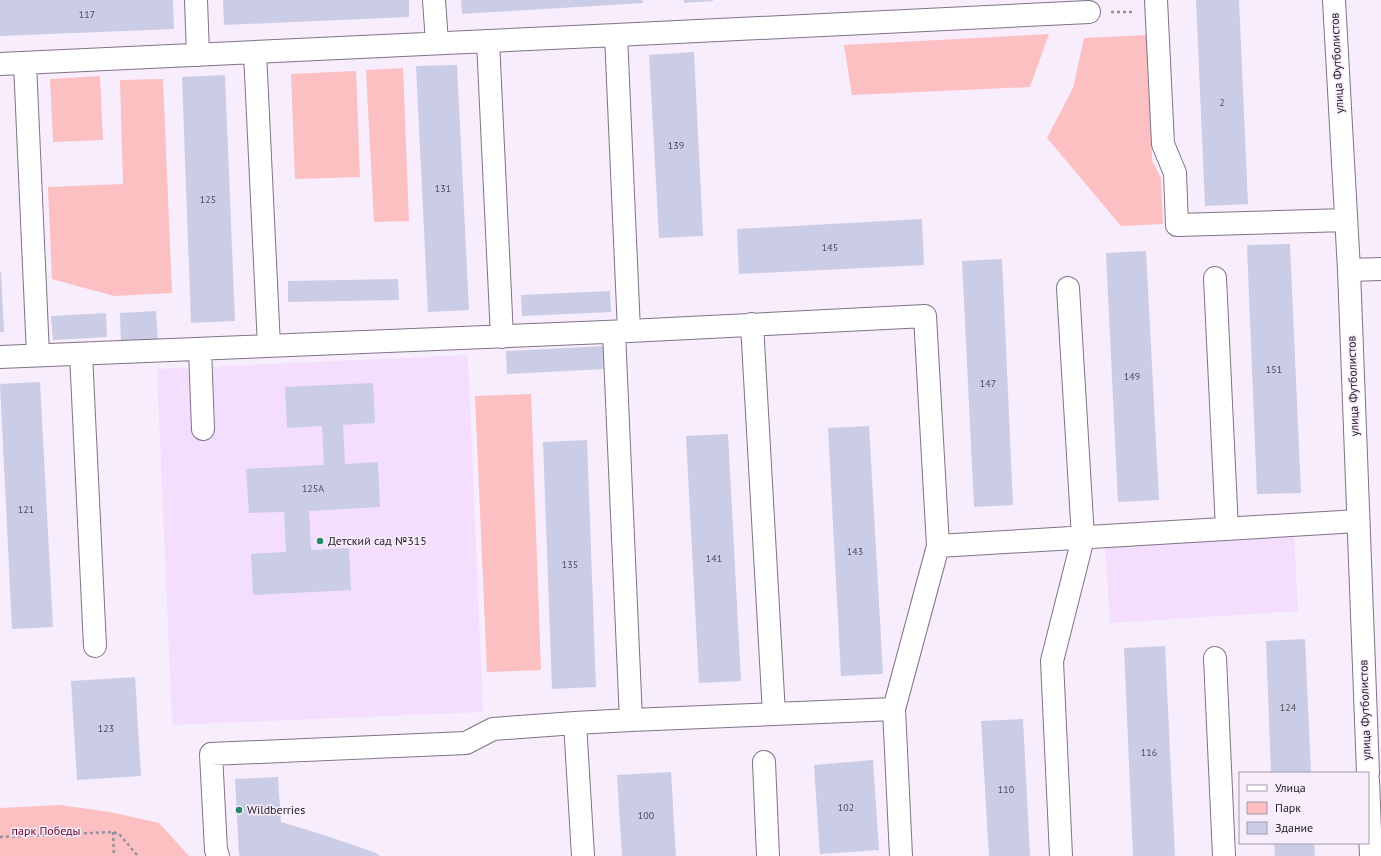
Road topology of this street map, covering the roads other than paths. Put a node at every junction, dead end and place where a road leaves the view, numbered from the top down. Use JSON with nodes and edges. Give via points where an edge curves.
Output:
{"nodes":[{"id":1,"x":196,"y":0,"type":"edge"},
{"id":2,"x":434,"y":0,"type":"edge"},
{"id":3,"x":1334,"y":0,"type":"edge"},
{"id":4,"x":1156,"y":6,"type":"edge"},
{"id":5,"x":1089,"y":12,"type":"road end"},
{"id":6,"x":616,"y":35,"type":"junction"},
{"id":7,"x":488,"y":41,"type":"junction"},
{"id":8,"x":437,"y":43,"type":"junction"},
{"id":9,"x":255,"y":52,"type":"junction"},
{"id":10,"x":198,"y":55,"type":"junction"},
{"id":11,"x":25,"y":63,"type":"junction"},
{"id":12,"x":0,"y":64,"type":"edge"},
{"id":13,"x":1346,"y":220,"type":"junction"},
{"id":14,"x":1381,"y":269,"type":"edge"},
{"id":15,"x":1349,"y":270,"type":"junction"},
{"id":16,"x":1215,"y":278,"type":"dead end"},
{"id":17,"x":1068,"y":288,"type":"dead end"},
{"id":18,"x":752,"y":324,"type":"junction"},
{"id":19,"x":622,"y":331,"type":"junction"},
{"id":20,"x":502,"y":336,"type":"junction"},
{"id":21,"x":269,"y":346,"type":"junction"},
{"id":22,"x":200,"y":349,"type":"junction"},
{"id":23,"x":81,"y":354,"type":"junction"},
{"id":24,"x":38,"y":355,"type":"junction"},
{"id":25,"x":0,"y":357,"type":"edge"},
{"id":26,"x":203,"y":429,"type":"dead end"},
{"id":27,"x":1358,"y":521,"type":"junction"},
{"id":28,"x":1227,"y":529,"type":"junction"},
{"id":29,"x":1083,"y":538,"type":"junction"},
{"id":30,"x":938,"y":546,"type":"junction"},
{"id":31,"x":95,"y":646,"type":"dead end"},
{"id":32,"x":1215,"y":658,"type":"dead end"},
{"id":33,"x":894,"y":709,"type":"junction"},
{"id":34,"x":774,"y":714,"type":"junction"},
{"id":35,"x":632,"y":720,"type":"junction"},
{"id":36,"x":574,"y":723,"type":"junction"},
{"id":37,"x":764,"y":762,"type":"dead end"},
{"id":38,"x":1368,"y":772,"type":"edge"},
{"id":39,"x":1369,"y":805,"type":"edge"},
{"id":40,"x":218,"y":856,"type":"edge"},
{"id":41,"x":583,"y":856,"type":"edge"},
{"id":42,"x":768,"y":856,"type":"edge"},
{"id":43,"x":901,"y":856,"type":"edge"},
{"id":44,"x":1061,"y":856,"type":"edge"},
{"id":45,"x":1224,"y":856,"type":"edge"},
{"id":46,"x":1371,"y":856,"type":"edge"}],
"edges":[{"from":1,"to":10,"type":"street"},
{"from":2,"to":8,"type":"street"},
{"from":3,"to":13,"type":"street","name":"улица Футболистов"},
{"from":4,"to":13,"type":"street","via":[[1163,144],[1175,173],[1177,225]]},
{"from":5,"to":6,"type":"street"},
{"from":6,"to":7,"type":"street"},
{"from":6,"to":19,"type":"street"},
{"from":7,"to":8,"type":"street"},
{"from":7,"to":20,"type":"street"},
{"from":8,"to":9,"type":"street"},
{"from":9,"to":10,"type":"street"},
{"from":9,"to":21,"type":"street"},
{"from":10,"to":11,"type":"street"},
{"from":11,"to":12,"type":"street"},
{"from":11,"to":24,"type":"street"},
{"from":13,"to":15,"type":"street","name":"улица Футболистов"},
{"from":14,"to":15,"type":"street"},
{"from":15,"to":27,"type":"street","name":"улица Футболистов"},
{"from":16,"to":28,"type":"street"},
{"from":17,"to":29,"type":"street"},
{"from":18,"to":19,"type":"street"},
{"from":18,"to":30,"type":"street","via":[[925,316]]},
{"from":18,"to":34,"type":"street"},
{"from":19,"to":20,"type":"street"},
{"from":19,"to":35,"type":"street"},
{"from":20,"to":21,"type":"street"},
{"from":21,"to":22,"type":"street"},
{"from":22,"to":23,"type":"street"},
{"from":22,"to":26,"type":"street"},
{"from":23,"to":24,"type":"street"},
{"from":23,"to":31,"type":"street"},
{"from":24,"to":25,"type":"street"},
{"from":27,"to":28,"type":"street"},
{"from":27,"to":38,"type":"street","name":"улица Футболистов"},
{"from":28,"to":29,"type":"street"},
{"from":29,"to":30,"type":"street"},
{"from":29,"to":44,"type":"street","via":[[1052,661]]},
{"from":30,"to":33,"type":"street"},
{"from":32,"to":45,"type":"street"},
{"from":33,"to":34,"type":"street"},
{"from":33,"to":43,"type":"street"},
{"from":34,"to":35,"type":"street"},
{"from":35,"to":36,"type":"street"},
{"from":36,"to":40,"type":"street","via":[[493,729],[466,743],[211,754]]},
{"from":36,"to":41,"type":"street"},
{"from":37,"to":42,"type":"street"},
{"from":39,"to":46,"type":"street"}]}
